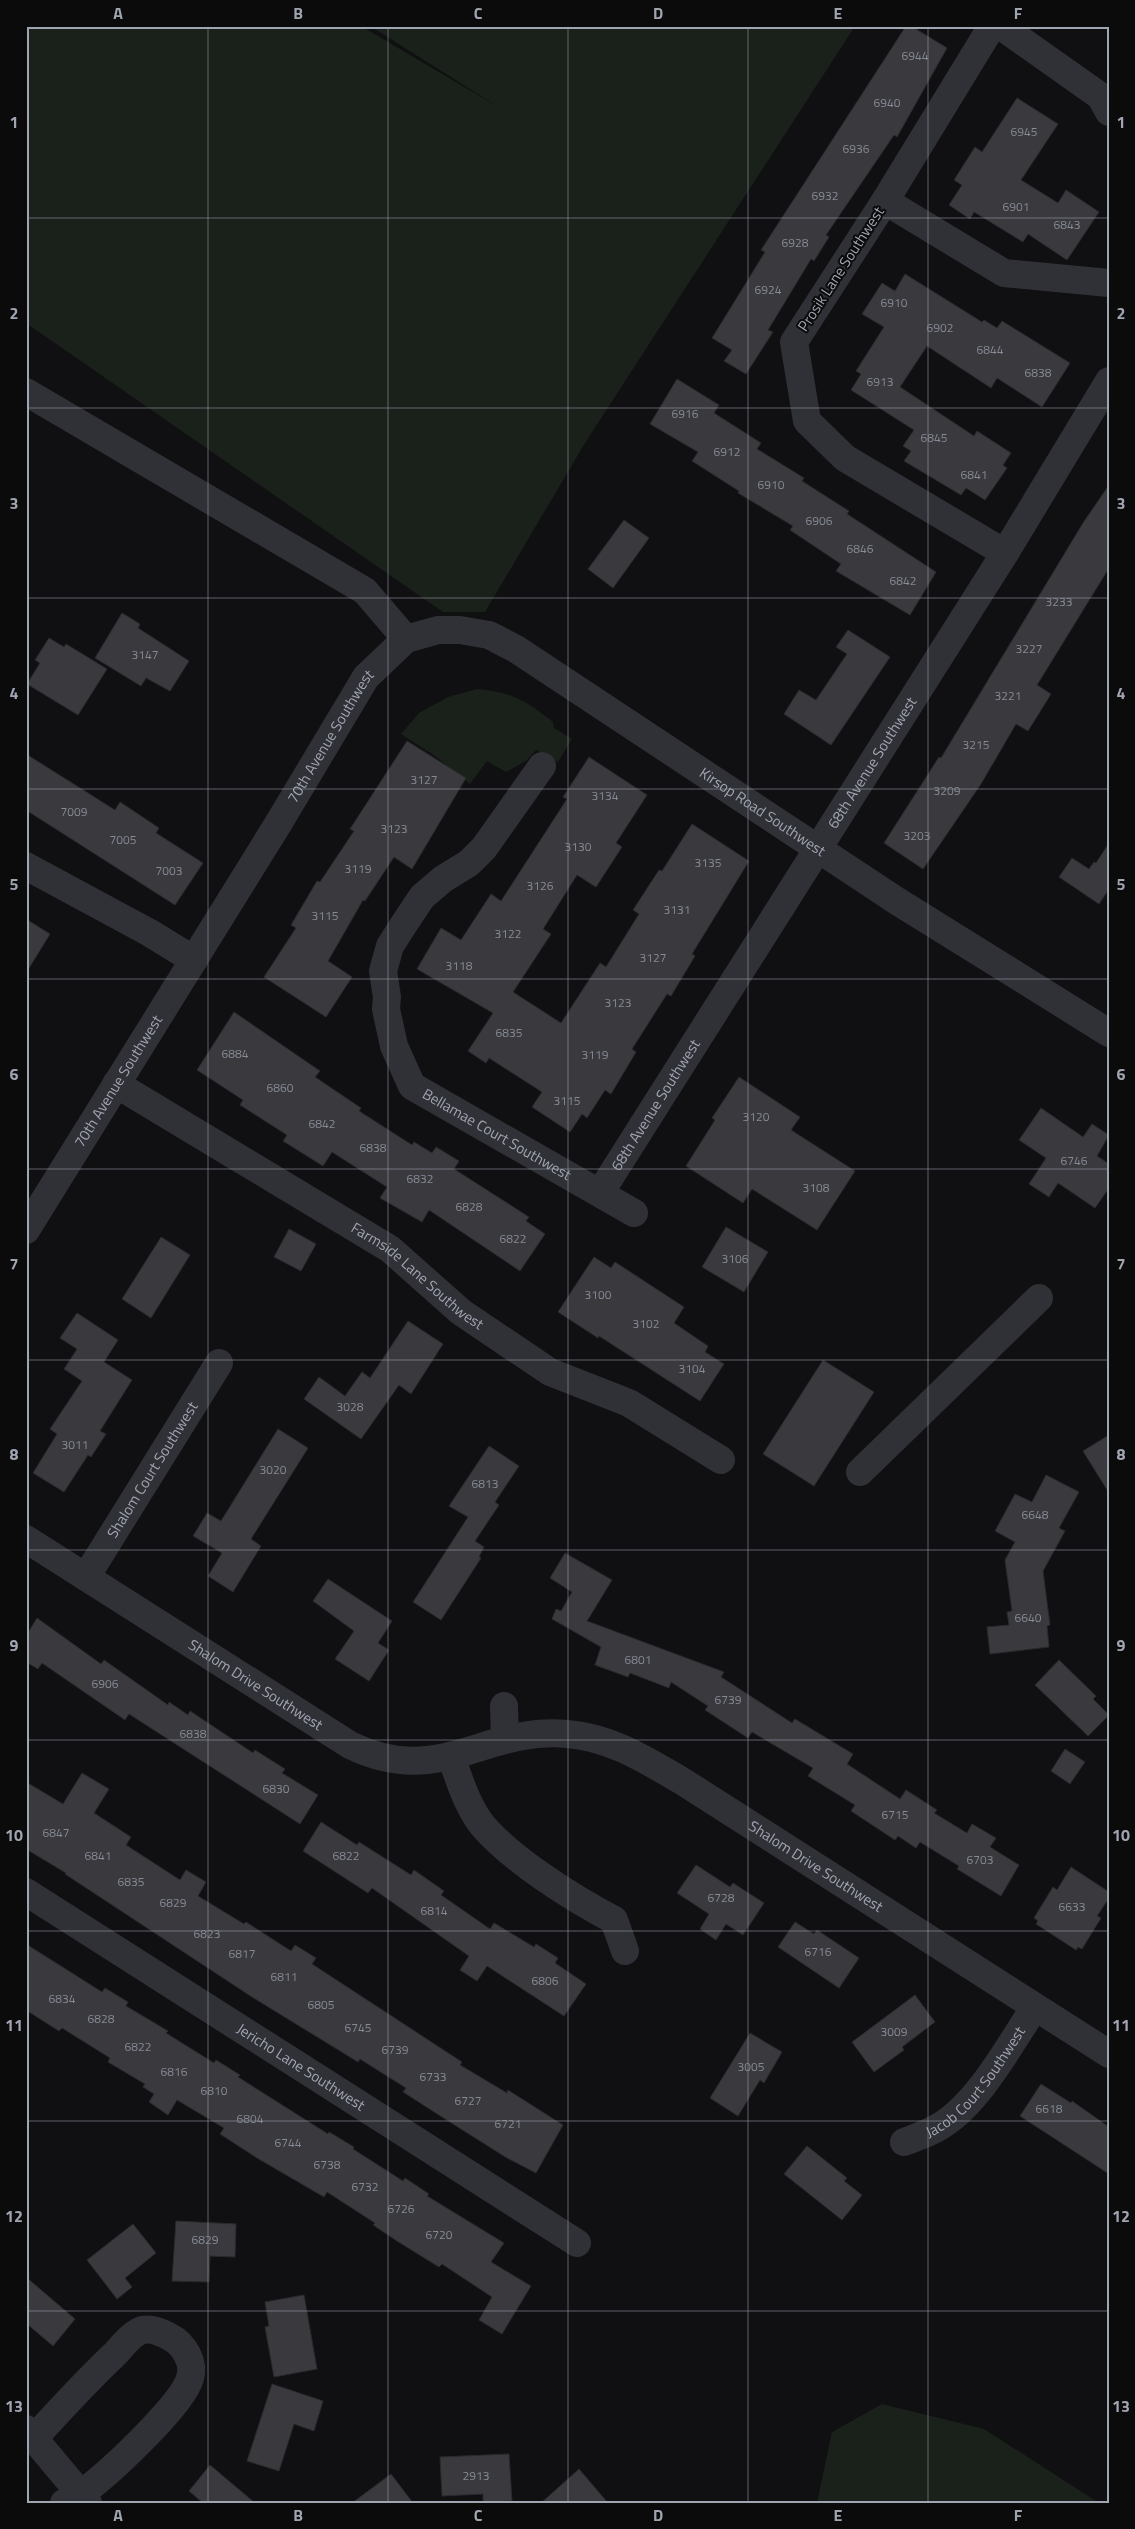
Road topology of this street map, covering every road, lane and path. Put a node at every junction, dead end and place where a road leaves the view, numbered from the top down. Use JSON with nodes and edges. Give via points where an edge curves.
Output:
{"nodes":[{"id":1,"x":992,"y":26,"type":"edge"},
{"id":2,"x":1001,"y":26,"type":"edge"},
{"id":3,"x":1109,"y":112,"type":"edge"},
{"id":4,"x":885,"y":201,"type":"junction"},
{"id":5,"x":1109,"y":282,"type":"edge"},
{"id":6,"x":1109,"y":381,"type":"edge"},
{"id":7,"x":26,"y":392,"type":"edge"},
{"id":8,"x":1004,"y":553,"type":"junction"},
{"id":9,"x":406,"y":640,"type":"junction"},
{"id":10,"x":542,"y":766,"type":"dead end"},
{"id":11,"x":818,"y":849,"type":"junction"},
{"id":12,"x":26,"y":866,"type":"edge"},
{"id":13,"x":194,"y":960,"type":"junction"},
{"id":14,"x":1109,"y":1033,"type":"edge"},
{"id":15,"x":116,"y":1084,"type":"junction"},
{"id":16,"x":600,"y":1194,"type":"junction"},
{"id":17,"x":634,"y":1213,"type":"dead end"},
{"id":18,"x":26,"y":1230,"type":"edge"},
{"id":19,"x":1039,"y":1298,"type":"dead end"},
{"id":20,"x":219,"y":1363,"type":"dead end"},
{"id":21,"x":721,"y":1460,"type":"dead end"},
{"id":22,"x":860,"y":1472,"type":"dead end"},
{"id":23,"x":26,"y":1539,"type":"edge"},
{"id":24,"x":86,"y":1577,"type":"junction"},
{"id":25,"x":504,"y":1706,"type":"dead end"},
{"id":26,"x":505,"y":1739,"type":"junction"},
{"id":27,"x":450,"y":1756,"type":"junction"},
{"id":28,"x":26,"y":1892,"type":"edge"},
{"id":29,"x":625,"y":1951,"type":"dead end"},
{"id":30,"x":1035,"y":2007,"type":"junction"},
{"id":31,"x":1109,"y":2054,"type":"edge"},
{"id":32,"x":904,"y":2142,"type":"dead end"},
{"id":33,"x":577,"y":2243,"type":"dead end"},
{"id":34,"x":30,"y":2434,"type":"edge"},
{"id":35,"x":77,"y":2500,"type":"edge"}],
"edges":[{"from":1,"to":4,"type":"street","name":"Prosik Lane Southwest"},
{"from":2,"to":3,"type":"street","via":[[1100,96]]},
{"from":4,"to":5,"type":"street","via":[[1004,273]]},
{"from":4,"to":8,"type":"street","name":"Prosik Lane Southwest","via":[[794,342],[807,421],[845,458]]},
{"from":6,"to":8,"type":"street","name":"68th Avenue Southwest"},
{"from":7,"to":9,"type":"street","via":[[365,590]]},
{"from":8,"to":11,"type":"street","name":"68th Avenue Southwest"},
{"from":9,"to":11,"type":"street","name":"Kirsop Road Southwest","via":[[438,630],[460,630],[488,635],[516,649]]},
{"from":9,"to":13,"type":"street","name":"70th Avenue Southwest","via":[[366,677],[351,699]]},
{"from":10,"to":16,"type":"street","name":"Bellamae Court Southwest","via":[[484,848],[422,898],[390,946],[383,971],[386,1009],[394,1046],[412,1086]]},
{"from":11,"to":14,"type":"street","name":"Kirsop Road Southwest"},
{"from":11,"to":16,"type":"street","name":"68th Avenue Southwest"},
{"from":12,"to":13,"type":"street"},
{"from":13,"to":15,"type":"street","name":"70th Avenue Southwest"},
{"from":15,"to":18,"type":"street","name":"70th Avenue Southwest"},
{"from":15,"to":21,"type":"street","name":"Farmside Lane Southwest","via":[[390,1249],[461,1312],[550,1372],[629,1403]]},
{"from":16,"to":17,"type":"street","name":"Bellamae Court Southwest"},
{"from":19,"to":22,"type":"street"},
{"from":20,"to":24,"type":"street","name":"Shalom Court Southwest"},
{"from":23,"to":24,"type":"street","name":"Shalom Drive Southwest"},
{"from":24,"to":27,"type":"street","name":"Shalom Drive Southwest","via":[[364,1752],[393,1761],[415,1762]]},
{"from":25,"to":26,"type":"street"},
{"from":26,"to":27,"type":"street","name":"Shalom Drive Southwest"},
{"from":26,"to":30,"type":"street","name":"Shalom Drive Southwest","via":[[566,1733],[588,1736],[634,1753]]},
{"from":27,"to":29,"type":"street","via":[[482,1825],[534,1869],[614,1920]]},
{"from":28,"to":33,"type":"street","name":"Jericho Lane Southwest"},
{"from":30,"to":31,"type":"street","name":"Shalom Drive Southwest"},
{"from":30,"to":32,"type":"street","name":"Jacob Court Southwest","via":[[981,2086],[957,2114],[929,2132]]},
{"from":34,"to":35,"type":"street"},
{"from":34,"to":35,"type":"street","via":[[138,2331],[151,2329],[182,2344],[191,2364],[191,2378],[184,2390],[170,2408]]}]}
